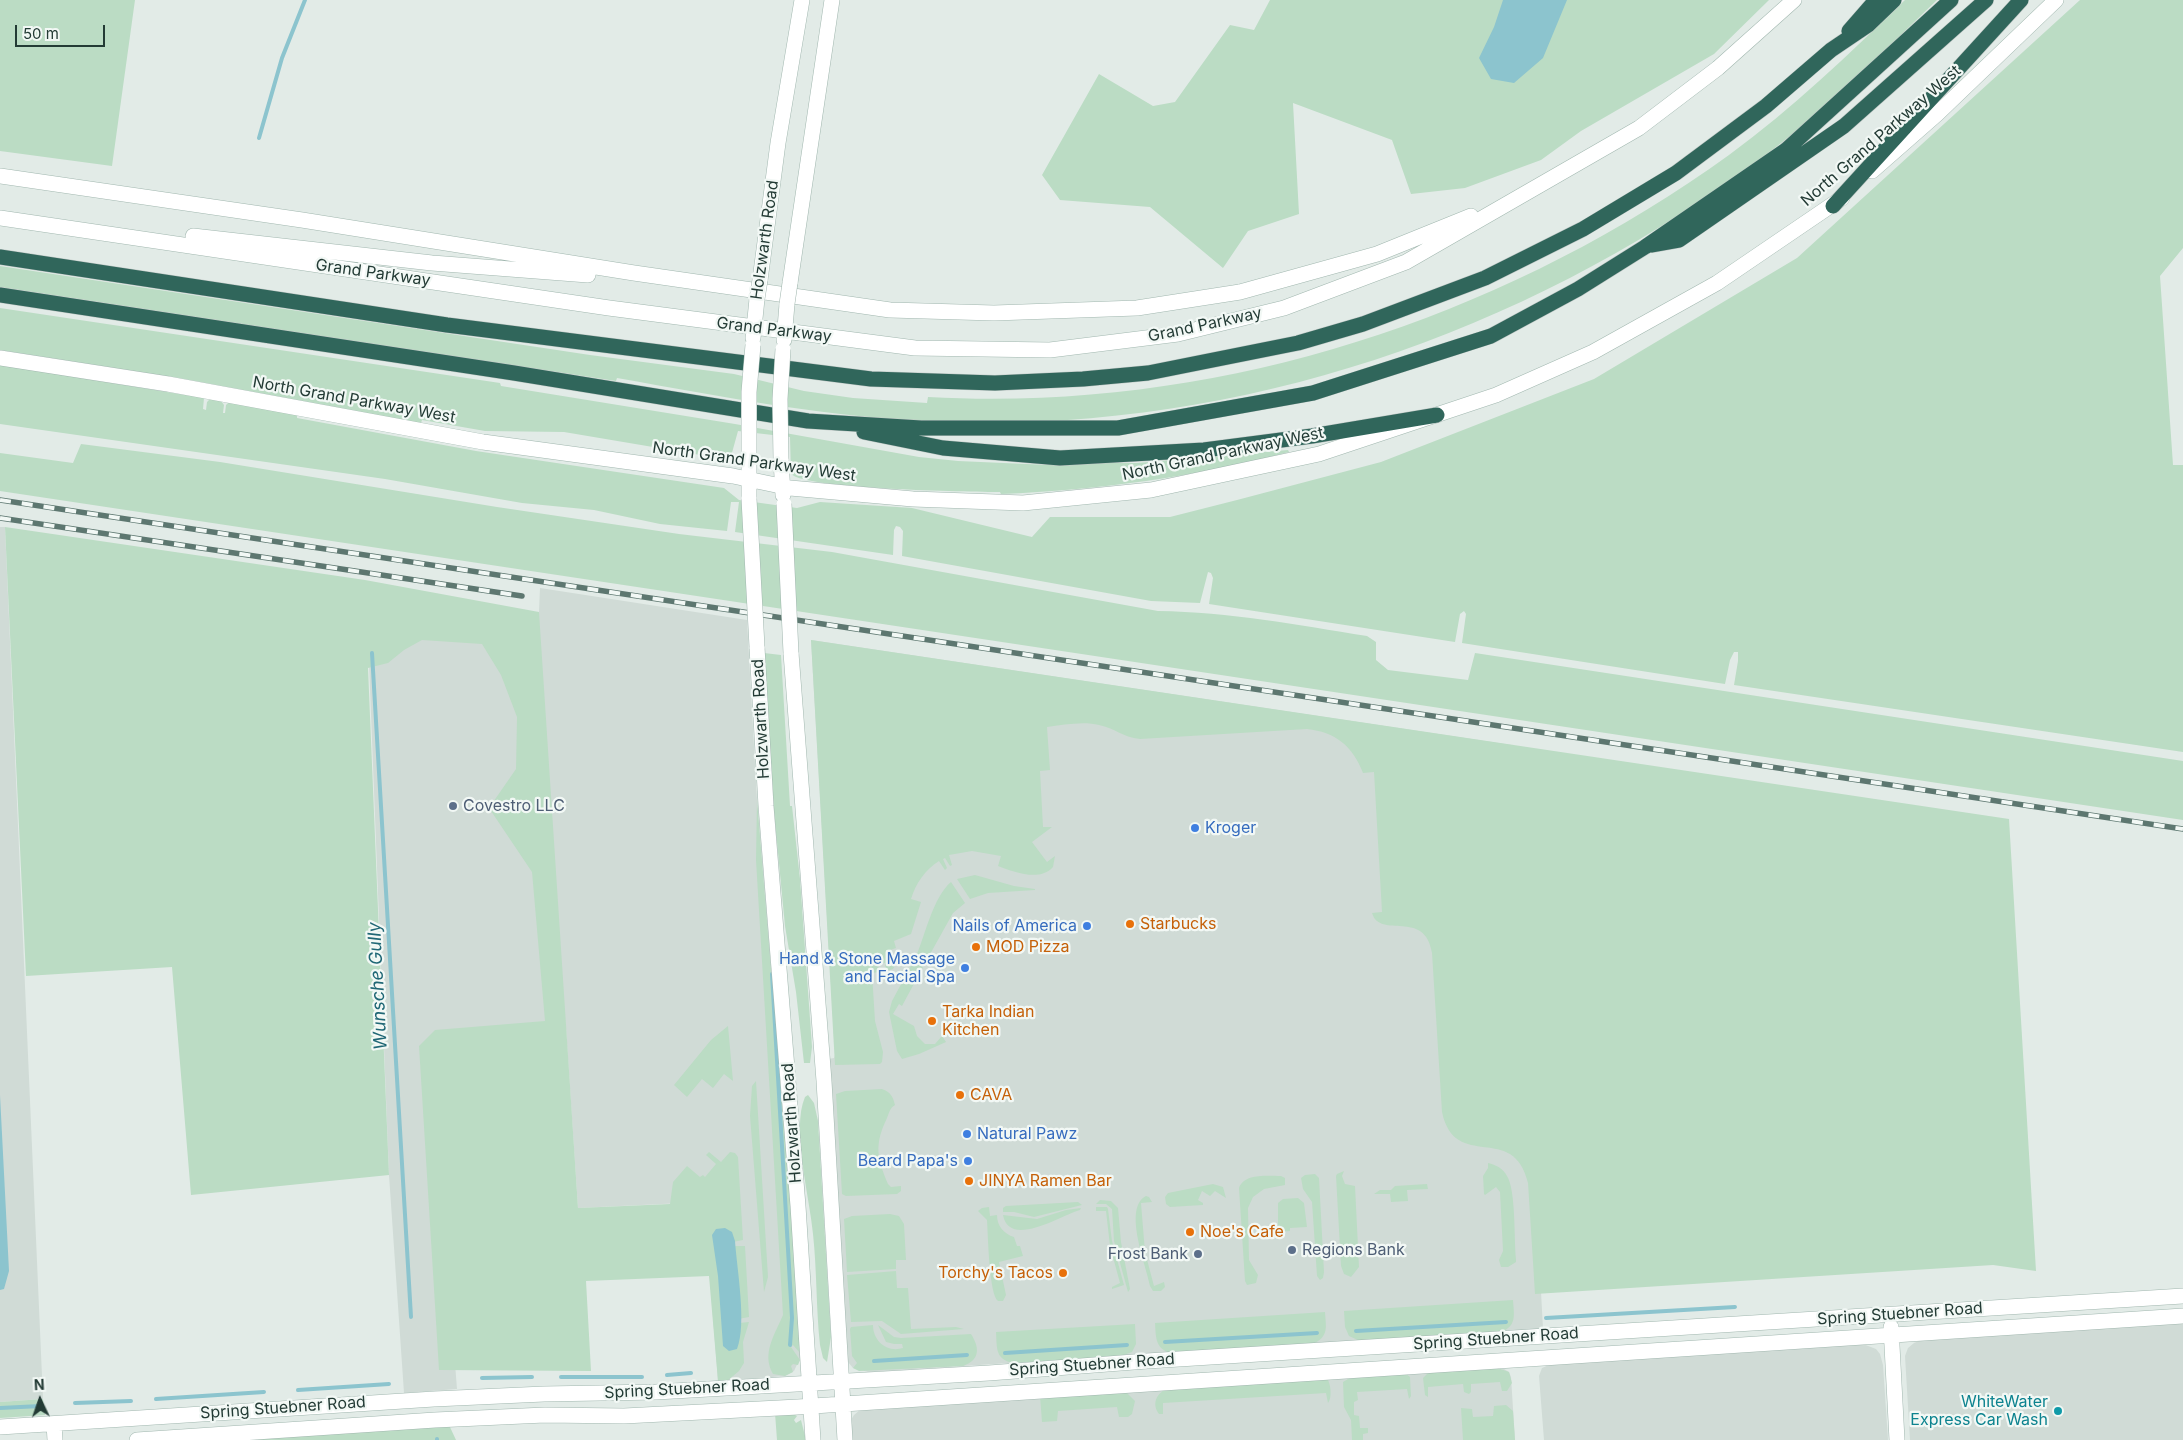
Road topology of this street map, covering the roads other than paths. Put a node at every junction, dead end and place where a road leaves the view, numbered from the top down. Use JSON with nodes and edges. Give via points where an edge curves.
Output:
{"nodes":[{"id":1,"x":802,"y":0,"type":"edge"},
{"id":2,"x":832,"y":0,"type":"edge"},
{"id":3,"x":1794,"y":0,"type":"edge"},
{"id":4,"x":1876,"y":0,"type":"edge"},
{"id":5,"x":1894,"y":0,"type":"edge"},
{"id":6,"x":1951,"y":0,"type":"edge"},
{"id":7,"x":1986,"y":0,"type":"edge"},
{"id":8,"x":2021,"y":0,"type":"edge"},
{"id":9,"x":2056,"y":0,"type":"edge"},
{"id":10,"x":1832,"y":50,"type":"junction"},
{"id":11,"x":0,"y":176,"type":"edge"},
{"id":12,"x":1523,"y":195,"type":"junction"},
{"id":13,"x":1833,"y":206,"type":"junction"},
{"id":14,"x":0,"y":216,"type":"edge"},
{"id":15,"x":1645,"y":247,"type":"junction"},
{"id":16,"x":0,"y":257,"type":"edge"},
{"id":17,"x":707,"y":283,"type":"junction"},
{"id":18,"x":0,"y":295,"type":"edge"},
{"id":19,"x":754,"y":327,"type":"junction"},
{"id":20,"x":785,"y":331,"type":"junction"},
{"id":21,"x":0,"y":358,"type":"edge"},
{"id":22,"x":1436,"y":415,"type":"junction"},
{"id":23,"x":808,"y":421,"type":"junction"},
{"id":24,"x":749,"y":479,"type":"junction"},
{"id":25,"x":782,"y":486,"type":"junction"},
{"id":26,"x":2183,"y":1296,"type":"edge"},
{"id":27,"x":2127,"y":1300,"type":"junction"},
{"id":28,"x":1891,"y":1314,"type":"junction"},
{"id":29,"x":2183,"y":1316,"type":"edge"},
{"id":30,"x":2125,"y":1320,"type":"junction"},
{"id":31,"x":1891,"y":1335,"type":"junction"},
{"id":32,"x":1528,"y":1337,"type":"junction"},
{"id":33,"x":1531,"y":1359,"type":"junction"},
{"id":34,"x":1514,"y":1360,"type":"junction"},
{"id":35,"x":841,"y":1381,"type":"junction"},
{"id":36,"x":809,"y":1383,"type":"junction"},
{"id":37,"x":843,"y":1404,"type":"junction"},
{"id":38,"x":811,"y":1406,"type":"junction"},
{"id":39,"x":246,"y":1410,"type":"junction"},
{"id":40,"x":54,"y":1424,"type":"junction"},
{"id":41,"x":0,"y":1427,"type":"edge"},
{"id":42,"x":248,"y":1433,"type":"junction"},
{"id":43,"x":55,"y":1440,"type":"edge"},
{"id":44,"x":137,"y":1440,"type":"edge"},
{"id":45,"x":813,"y":1440,"type":"edge"},
{"id":46,"x":845,"y":1440,"type":"edge"},
{"id":47,"x":1897,"y":1440,"type":"edge"}],
"edges":[{"from":1,"to":19,"type":"main road","name":"Holzwarth Road","bridge":true,"via":[[778,143]]},
{"from":2,"to":20,"type":"main road","name":"Holzwarth Road","bridge":true},
{"from":3,"to":12,"type":"main road","via":[[1718,68],[1639,128]]},
{"from":4,"to":10,"type":"highway"},
{"from":5,"to":10,"type":"highway","via":[[1868,25]]},
{"from":6,"to":15,"type":"highway","via":[[1786,150]]},
{"from":7,"to":15,"type":"highway","via":[[1836,132],[1679,240]]},
{"from":8,"to":13,"type":"highway"},
{"from":9,"to":13,"type":"main road","name":"North Grand Parkway West","via":[[1937,114]]},
{"from":10,"to":16,"type":"highway","via":[[1766,106],[1676,173],[1584,229],[1485,278],[1363,324],[1298,343],[1148,373],[995,383],[871,379],[447,324]]},
{"from":11,"to":17,"type":"main road"},
{"from":12,"to":17,"type":"main road","via":[[1377,254],[1240,292],[1136,308],[1013,313],[890,310]]},
{"from":12,"to":20,"type":"main road","name":"Grand Parkway","via":[[1406,262],[1284,308],[1178,334],[1050,350],[915,348]]},
{"from":13,"to":22,"type":"main road","name":"North Grand Parkway West","via":[[1717,284],[1593,352],[1496,396]]},
{"from":14,"to":17,"type":"main road","via":[[432,263]]},
{"from":14,"to":19,"type":"main road","name":"Grand Parkway"},
{"from":15,"to":23,"type":"highway","via":[[1578,289],[1490,336],[1313,393],[1118,428],[921,428]]},
{"from":18,"to":23,"type":"highway"},
{"from":19,"to":20,"type":"main road","name":"Grand Parkway"},
{"from":19,"to":24,"type":"main road","name":"Holzwarth Road","bridge":true,"via":[[749,392]]},
{"from":20,"to":25,"type":"main road","name":"Holzwarth Road","bridge":true,"via":[[780,399]]},
{"from":21,"to":24,"type":"main road","name":"North Grand Parkway West","via":[[168,384],[483,442]]},
{"from":22,"to":23,"type":"highway","via":[[1204,450],[1060,458],[943,448]]},
{"from":22,"to":25,"type":"main road","name":"North Grand Parkway West","via":[[1319,454],[1152,490],[1023,503],[870,496]]},
{"from":24,"to":25,"type":"main road","name":"North Grand Parkway West"},
{"from":24,"to":36,"type":"main road","name":"Holzwarth Road","bridge":true,"via":[[766,806]]},
{"from":25,"to":35,"type":"main road","name":"Holzwarth Road","bridge":true,"via":[[791,653],[824,1081]]},
{"from":26,"to":27,"type":"main road","name":"Spring Stuebner Road"},
{"from":27,"to":28,"type":"main road","name":"Spring Stuebner Road"},
{"from":27,"to":30,"type":"main road"},
{"from":28,"to":31,"type":"main road"},
{"from":28,"to":32,"type":"main road","name":"Spring Stuebner Road"},
{"from":29,"to":30,"type":"main road","name":"Spring Stuebner Road"},
{"from":30,"to":31,"type":"main road","name":"Spring Stuebner Road"},
{"from":31,"to":33,"type":"main road","name":"Spring Stuebner Road"},
{"from":31,"to":47,"type":"main road"},
{"from":32,"to":33,"type":"main road"},
{"from":32,"to":34,"type":"main road"},
{"from":32,"to":35,"type":"main road","name":"Spring Stuebner Road"},
{"from":33,"to":34,"type":"main road","name":"Spring Stuebner Road"},
{"from":34,"to":37,"type":"main road","name":"Spring Stuebner Road"},
{"from":35,"to":36,"type":"main road","name":"Spring Stuebner Road"},
{"from":35,"to":37,"type":"main road","name":"Holzwarth Road"},
{"from":36,"to":38,"type":"main road","name":"Holzwarth Road"},
{"from":36,"to":39,"type":"main road","name":"Spring Stuebner Road"},
{"from":37,"to":38,"type":"main road","name":"Spring Stuebner Road"},
{"from":37,"to":46,"type":"main road","name":"Holzwarth Road"},
{"from":38,"to":42,"type":"main road","name":"Spring Stuebner Road","via":[[624,1416],[444,1420]]},
{"from":38,"to":45,"type":"main road","name":"Holzwarth Road"},
{"from":39,"to":40,"type":"main road","name":"Spring Stuebner Road"},
{"from":39,"to":42,"type":"main road"},
{"from":40,"to":41,"type":"main road","name":"Spring Stuebner Road"},
{"from":40,"to":43,"type":"main road"},
{"from":42,"to":44,"type":"main road","name":"Spring Stuebner Road"}]}
